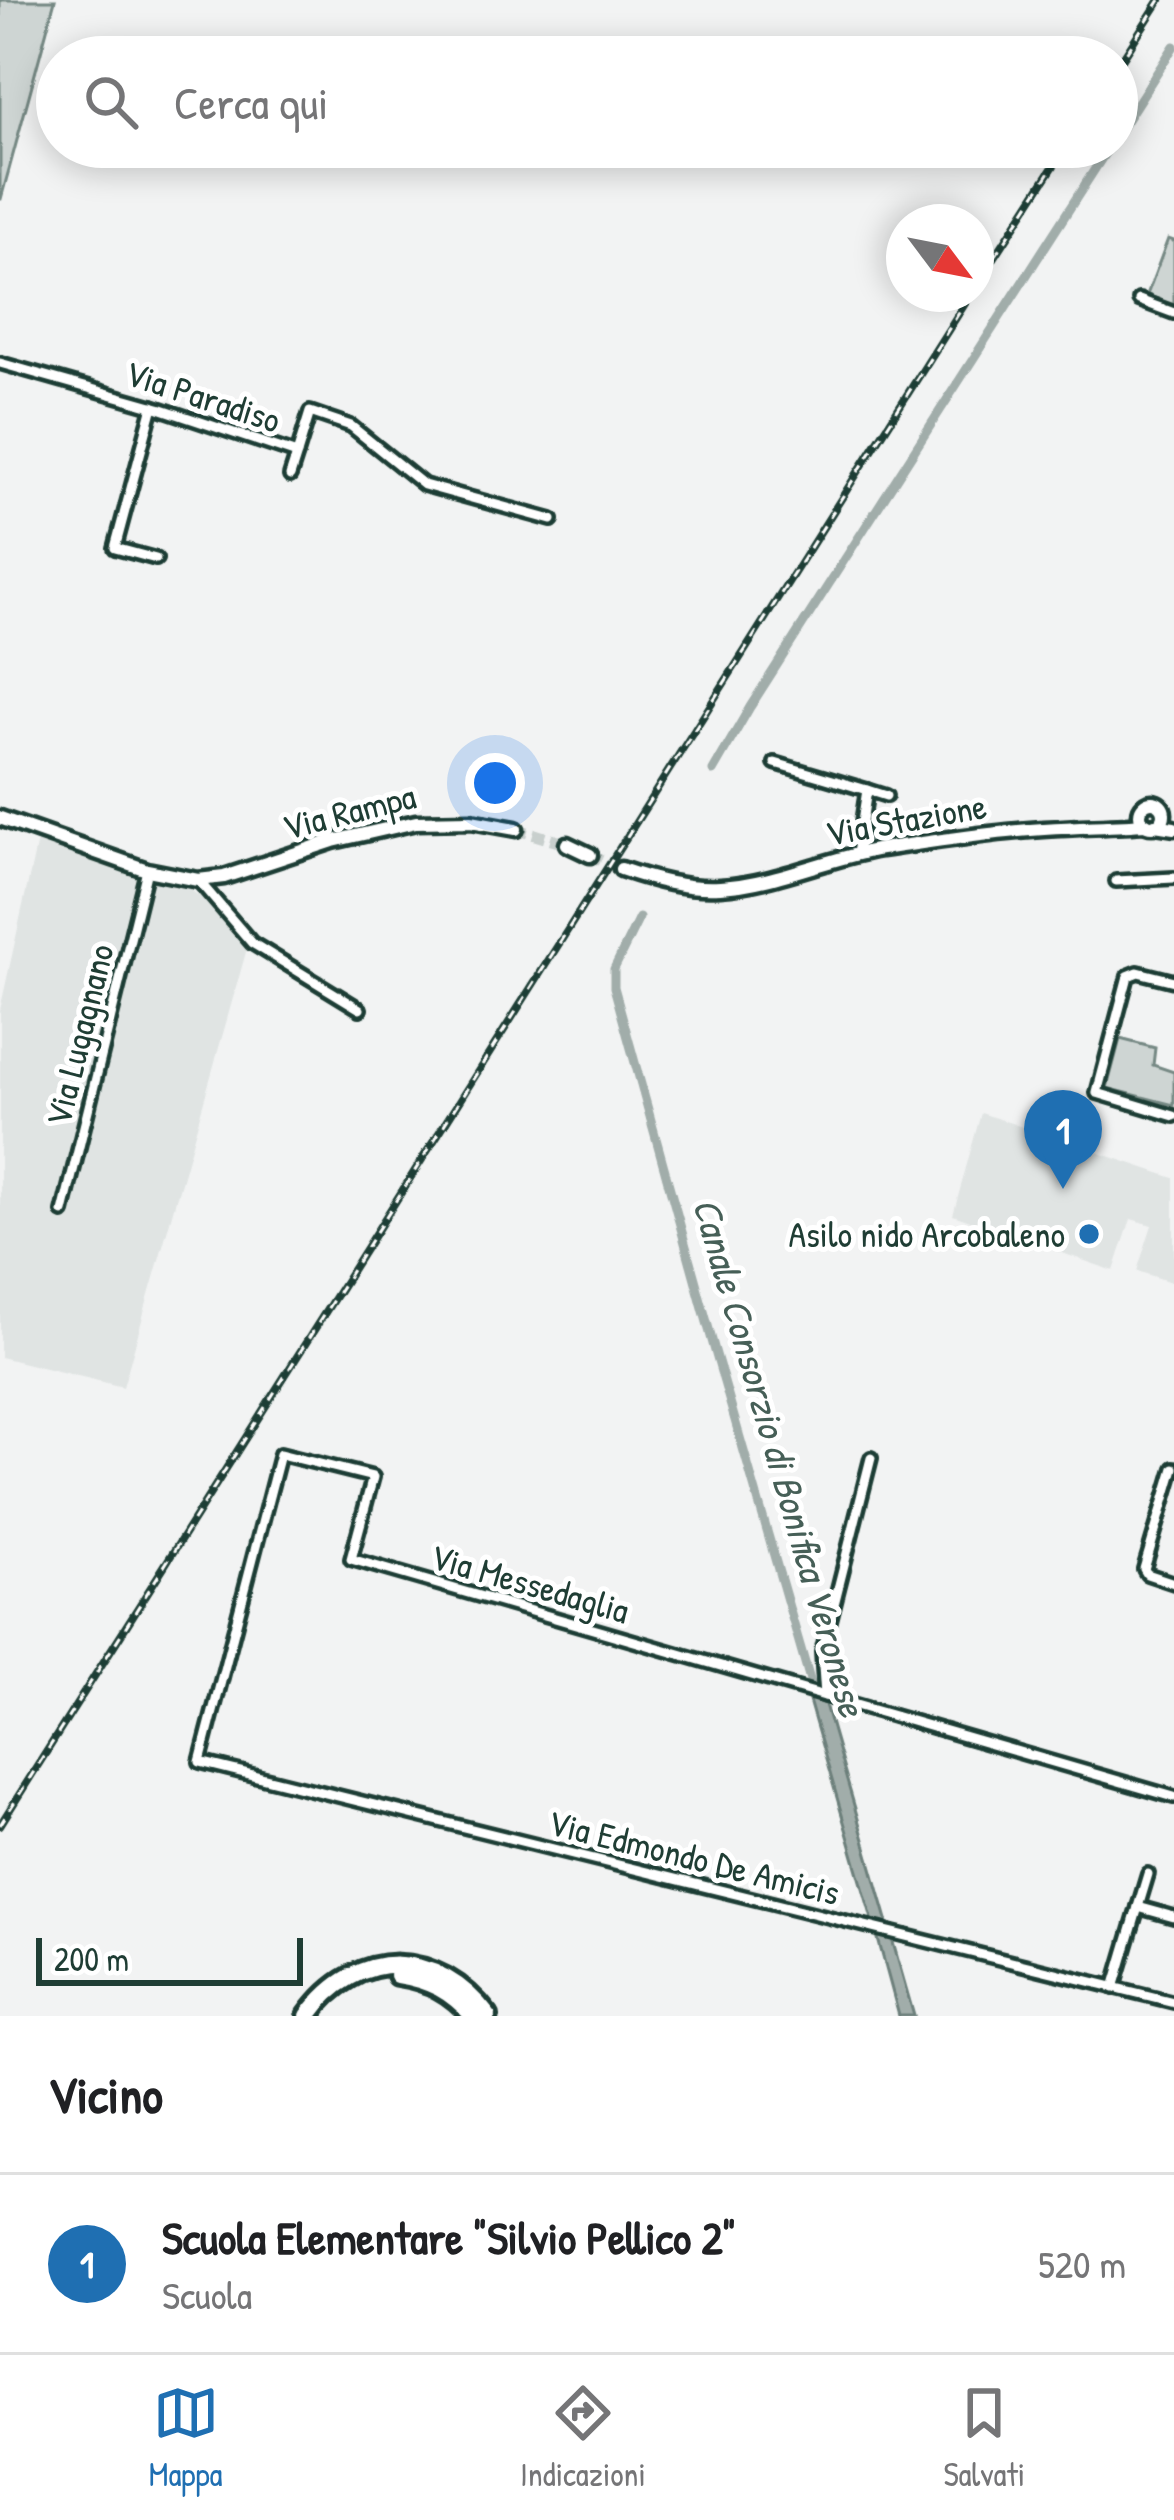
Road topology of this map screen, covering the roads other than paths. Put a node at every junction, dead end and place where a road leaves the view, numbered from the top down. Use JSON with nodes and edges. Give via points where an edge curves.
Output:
{"nodes":[{"id":1,"x":1139,"y":300,"type":"dead end"},
{"id":2,"x":1174,"y":313,"type":"edge"},
{"id":3,"x":0,"y":363,"type":"edge"},
{"id":4,"x":153,"y":406,"type":"junction"},
{"id":5,"x":296,"y":454,"type":"junction"},
{"id":6,"x":290,"y":476,"type":"dead end"},
{"id":7,"x":552,"y":520,"type":"dead end"},
{"id":8,"x":156,"y":559,"type":"dead end"},
{"id":9,"x":775,"y":763,"type":"dead end"},
{"id":10,"x":867,"y":790,"type":"junction"},
{"id":11,"x":886,"y":796,"type":"dead end"},
{"id":12,"x":1168,"y":813,"type":"edge"},
{"id":13,"x":0,"y":818,"type":"edge"},
{"id":14,"x":1147,"y":820,"type":"junction"},
{"id":15,"x":1174,"y":828,"type":"edge"},
{"id":16,"x":517,"y":829,"type":"tunnel mouth"},
{"id":17,"x":567,"y":844,"type":"tunnel mouth"},
{"id":18,"x":857,"y":854,"type":"junction"},
{"id":19,"x":590,"y":855,"type":"tunnel mouth"},
{"id":20,"x":621,"y":868,"type":"tunnel mouth"},
{"id":21,"x":147,"y":870,"type":"junction"},
{"id":22,"x":1174,"y":878,"type":"edge"},
{"id":23,"x":198,"y":880,"type":"junction"},
{"id":24,"x":1116,"y":881,"type":"dead end"},
{"id":25,"x":1174,"y":981,"type":"edge"},
{"id":26,"x":360,"y":1009,"type":"dead end"},
{"id":27,"x":1174,"y":1116,"type":"edge"},
{"id":28,"x":63,"y":1212,"type":"dead end"},
{"id":29,"x":871,"y":1458,"type":"dead end"},
{"id":30,"x":1174,"y":1468,"type":"edge"},
{"id":31,"x":1174,"y":1583,"type":"edge"},
{"id":32,"x":825,"y":1696,"type":"junction"},
{"id":33,"x":200,"y":1762,"type":"joint"},
{"id":34,"x":1174,"y":1797,"type":"edge"},
{"id":35,"x":1148,"y":1874,"type":"dead end"},
{"id":36,"x":1138,"y":1907,"type":"junction"},
{"id":37,"x":1174,"y":1917,"type":"edge"},
{"id":38,"x":1114,"y":1988,"type":"junction"},
{"id":39,"x":1174,"y":2002,"type":"edge"},
{"id":40,"x":308,"y":2016,"type":"edge"},
{"id":41,"x":320,"y":2016,"type":"edge"},
{"id":42,"x":473,"y":2016,"type":"edge"},
{"id":43,"x":488,"y":2016,"type":"edge"}],
"edges":[{"from":1,"to":2,"type":"street"},
{"from":3,"to":4,"type":"street","name":"Via Paradiso"},
{"from":4,"to":5,"type":"street","name":"Via Paradiso"},
{"from":4,"to":8,"type":"street","via":[[116,548]]},
{"from":5,"to":6,"type":"street"},
{"from":5,"to":7,"type":"street","name":"Via Paradiso","via":[[310,412],[351,426],[424,485]]},
{"from":9,"to":10,"type":"street"},
{"from":10,"to":11,"type":"street"},
{"from":10,"to":18,"type":"street"},
{"from":12,"to":14,"type":"street","name":"Via Stazione"},
{"from":12,"to":14,"type":"street","name":"Via Stazione","via":[[1149,802]]},
{"from":13,"to":21,"type":"street","name":"Via Rampa"},
{"from":14,"to":15,"type":"street","name":"Via Stazione"},
{"from":14,"to":18,"type":"street","name":"Via Stazione"},
{"from":16,"to":23,"type":"street","name":"Via Rampa","via":[[416,822]]},
{"from":17,"to":19,"type":"street"},
{"from":18,"to":20,"type":"street","name":"Via Stazione","via":[[722,887]]},
{"from":21,"to":23,"type":"street","name":"Via Rampa"},
{"from":21,"to":28,"type":"street","name":"Via Lugagnano"},
{"from":22,"to":24,"type":"street"},
{"from":23,"to":26,"type":"street","via":[[252,943]]},
{"from":25,"to":27,"type":"street","via":[[1128,976],[1097,1093]]},
{"from":29,"to":32,"type":"street","via":[[822,1652]]},
{"from":30,"to":31,"type":"street","via":[[1144,1563],[1147,1574]]},
{"from":32,"to":33,"type":"street","name":"Via Messedaglia","via":[[351,1559],[373,1477],[280,1454]]},
{"from":32,"to":34,"type":"street","name":"Via Messedaglia"},
{"from":33,"to":38,"type":"street","name":"Via Edmondo De Amicis"},
{"from":35,"to":36,"type":"street"},
{"from":36,"to":37,"type":"street"},
{"from":36,"to":38,"type":"street"},
{"from":38,"to":39,"type":"street","name":"Via Edmondo De Amicis"},
{"from":40,"to":43,"type":"highway","via":[[344,1982],[394,1964],[461,1985]]},
{"from":41,"to":42,"type":"highway","via":[[347,1990],[400,1975],[431,1982]]}]}
